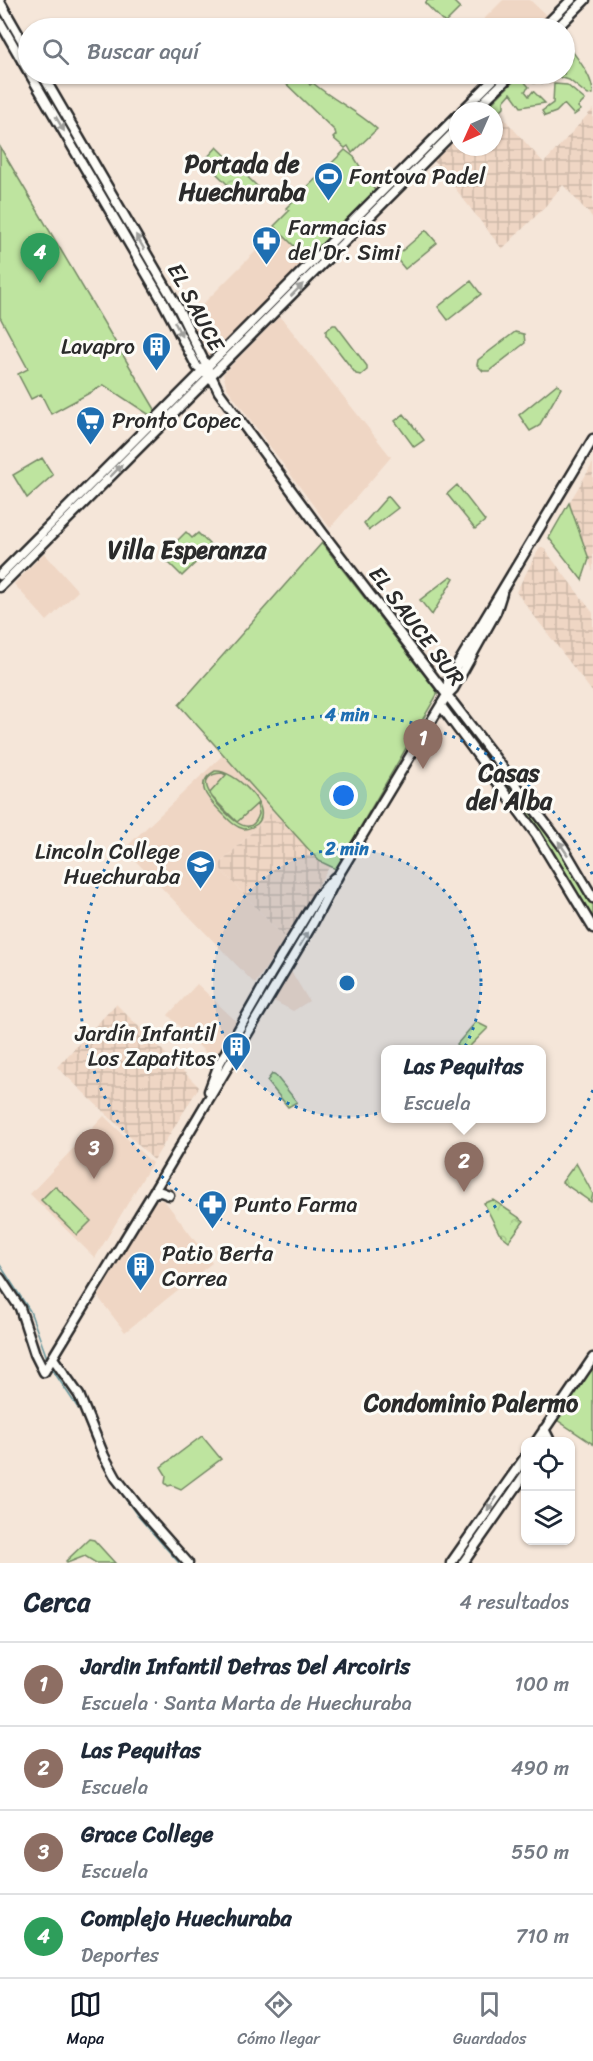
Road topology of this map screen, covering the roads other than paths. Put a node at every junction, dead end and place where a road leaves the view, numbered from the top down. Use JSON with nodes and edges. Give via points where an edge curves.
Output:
{"nodes":[{"id":1,"x":571,"y":0,"type":"edge"},
{"id":2,"x":585,"y":0,"type":"edge"},
{"id":3,"x":0,"y":2,"type":"edge"},
{"id":4,"x":553,"y":18,"type":"edge"},
{"id":5,"x":567,"y":18,"type":"edge"},
{"id":6,"x":0,"y":22,"type":"edge"},
{"id":7,"x":18,"y":34,"type":"edge"},
{"id":8,"x":18,"y":53,"type":"edge"},
{"id":9,"x":36,"y":84,"type":"edge"},
{"id":10,"x":48,"y":84,"type":"edge"},
{"id":11,"x":489,"y":84,"type":"edge"},
{"id":12,"x":502,"y":84,"type":"edge"},
{"id":13,"x":471,"y":102,"type":"edge"},
{"id":14,"x":483,"y":102,"type":"edge"},
{"id":15,"x":449,"y":124,"type":"edge"},
{"id":16,"x":449,"y":137,"type":"edge"},
{"id":17,"x":159,"y":274,"type":"junction"},
{"id":18,"x":149,"y":278,"type":"junction"},
{"id":19,"x":171,"y":296,"type":"junction"},
{"id":20,"x":162,"y":300,"type":"junction"},
{"id":21,"x":207,"y":372,"type":"junction"},
{"id":22,"x":593,"y":439,"type":"edge"},
{"id":23,"x":0,"y":575,"type":"edge"},
{"id":24,"x":0,"y":587,"type":"edge"},
{"id":25,"x":447,"y":695,"type":"junction"},
{"id":26,"x":441,"y":706,"type":"junction"},
{"id":27,"x":528,"y":802,"type":"junction"},
{"id":28,"x":518,"y":809,"type":"junction"},
{"id":29,"x":339,"y":874,"type":"junction"},
{"id":30,"x":593,"y":898,"type":"edge"},
{"id":31,"x":593,"y":928,"type":"edge"},
{"id":32,"x":275,"y":966,"type":"junction"},
{"id":33,"x":284,"y":971,"type":"junction"},
{"id":34,"x":205,"y":1105,"type":"junction"},
{"id":35,"x":153,"y":1193,"type":"junction"},
{"id":36,"x":169,"y":1195,"type":"dead end"},
{"id":37,"x":0,"y":1278,"type":"edge"},
{"id":38,"x":53,"y":1358,"type":"junction"},
{"id":39,"x":593,"y":1358,"type":"edge"},
{"id":40,"x":544,"y":1429,"type":"junction"},
{"id":41,"x":539,"y":1437,"type":"edge"},
{"id":42,"x":547,"y":1437,"type":"edge"},
{"id":43,"x":521,"y":1466,"type":"edge"},
{"id":44,"x":521,"y":1479,"type":"edge"},
{"id":45,"x":481,"y":1521,"type":"junction"},
{"id":46,"x":488,"y":1527,"type":"junction"},
{"id":47,"x":188,"y":1563,"type":"edge"},
{"id":48,"x":451,"y":1563,"type":"edge"},
{"id":49,"x":463,"y":1563,"type":"edge"}],
"edges":[{"from":1,"to":4,"type":"street"},
{"from":2,"to":5,"type":"street"},
{"from":3,"to":7,"type":"street"},
{"from":6,"to":8,"type":"street","name":"EL SAUCE"},
{"from":9,"to":18,"type":"street","name":"EL SAUCE","one_way":true},
{"from":17,"to":10,"type":"street","name":"EL SAUCE","one_way":true},
{"from":11,"to":13,"type":"street"},
{"from":12,"to":14,"type":"street"},
{"from":15,"to":21,"type":"street"},
{"from":21,"to":16,"type":"street","one_way":true},
{"from":17,"to":18,"type":"street"},
{"from":17,"to":19,"type":"street","name":"EL SAUCE"},
{"from":18,"to":20,"type":"street","name":"EL SAUCE"},
{"from":19,"to":20,"type":"street"},
{"from":19,"to":21,"type":"street","name":"EL SAUCE"},
{"from":20,"to":21,"type":"street","name":"EL SAUCE","one_way":true,"via":[[197,367]]},
{"from":21,"to":23,"type":"street"},
{"from":24,"to":21,"type":"street","one_way":true},
{"from":21,"to":25,"type":"street","name":"EL SAUCE SUR","via":[[230,408]]},
{"from":22,"to":25,"type":"street","via":[[489,608],[451,675]]},
{"from":25,"to":26,"type":"street"},
{"from":25,"to":27,"type":"street","name":"EL SAUCE SUR"},
{"from":26,"to":28,"type":"street"},
{"from":26,"to":29,"type":"street"},
{"from":27,"to":28,"type":"street"},
{"from":30,"to":27,"type":"street","name":"EL SAUCE SUR","one_way":true,"via":[[563,847]]},
{"from":28,"to":31,"type":"street"},
{"from":29,"to":32,"type":"street","via":[[321,891]]},
{"from":33,"to":29,"type":"street","one_way":true},
{"from":32,"to":33,"type":"street"},
{"from":32,"to":34,"type":"street","via":[[219,1064]]},
{"from":33,"to":34,"type":"street"},
{"from":34,"to":35,"type":"street"},
{"from":35,"to":36,"type":"street"},
{"from":35,"to":38,"type":"street"},
{"from":37,"to":38,"type":"street","via":[[24,1316],[44,1372]]},
{"from":38,"to":47,"type":"street","via":[[79,1395],[116,1478]]},
{"from":39,"to":40,"type":"street"},
{"from":40,"to":41,"type":"street"},
{"from":40,"to":42,"type":"street"},
{"from":43,"to":45,"type":"street","one_way":true},
{"from":44,"to":46,"type":"street"},
{"from":45,"to":46,"type":"street"},
{"from":45,"to":48,"type":"street"},
{"from":46,"to":49,"type":"street"}]}
